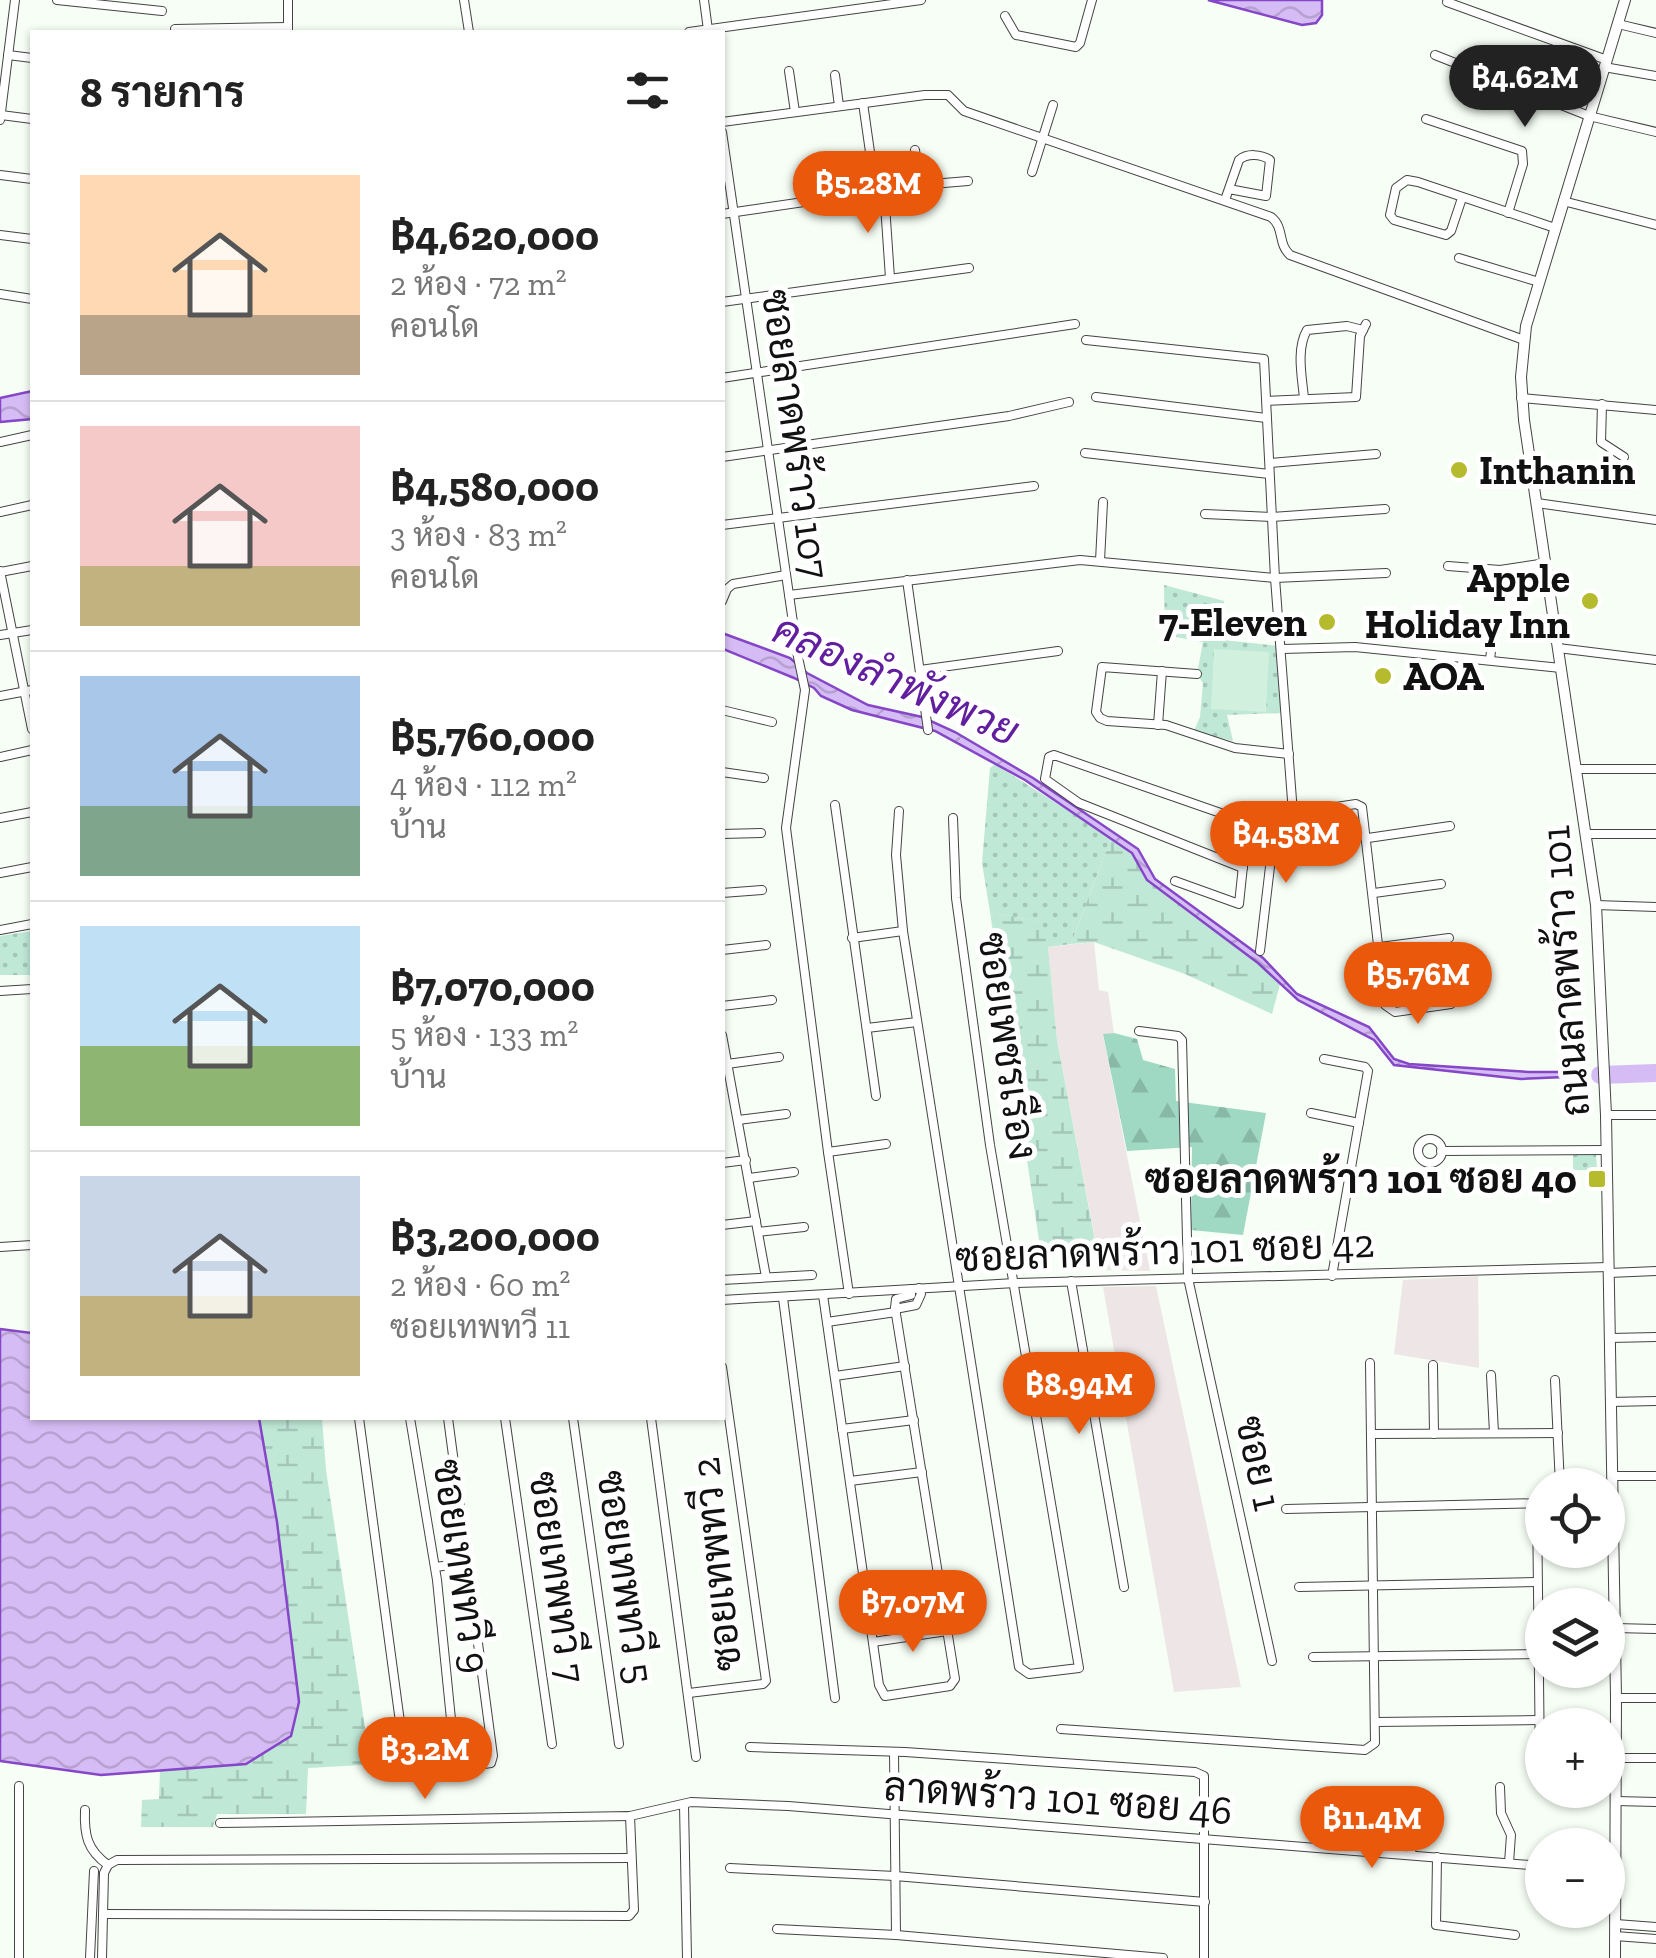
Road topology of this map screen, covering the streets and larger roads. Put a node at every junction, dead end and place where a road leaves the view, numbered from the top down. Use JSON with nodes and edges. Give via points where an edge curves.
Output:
{"nodes":[{"id":1,"x":15,"y":0,"type":"edge"},
{"id":2,"x":57,"y":0,"type":"edge"},
{"id":3,"x":288,"y":0,"type":"edge"},
{"id":4,"x":464,"y":0,"type":"edge"},
{"id":5,"x":704,"y":0,"type":"edge"},
{"id":6,"x":921,"y":0,"type":"edge"},
{"id":7,"x":1092,"y":0,"type":"edge"},
{"id":8,"x":1625,"y":0,"type":"edge"},
{"id":9,"x":894,"y":2,"type":"edge"},
{"id":10,"x":1447,"y":2,"type":"edge"},
{"id":11,"x":162,"y":11,"type":"dead end"},
{"id":12,"x":1005,"y":16,"type":"dead end"},
{"id":13,"x":1618,"y":24,"type":"junction"},
{"id":14,"x":175,"y":29,"type":"dead end"},
{"id":15,"x":288,"y":30,"type":"edge"},
{"id":16,"x":469,"y":30,"type":"edge"},
{"id":17,"x":708,"y":30,"type":"edge"},
{"id":18,"x":714,"y":30,"type":"edge"},
{"id":19,"x":1656,"y":32,"type":"edge"},
{"id":20,"x":8,"y":55,"type":"junction"},
{"id":21,"x":1435,"y":55,"type":"dead end"},
{"id":22,"x":30,"y":58,"type":"edge"},
{"id":23,"x":1606,"y":63,"type":"junction"},
{"id":24,"x":789,"y":71,"type":"dead end"},
{"id":25,"x":835,"y":76,"type":"dead end"},
{"id":26,"x":1656,"y":76,"type":"edge"},
{"id":27,"x":863,"y":103,"type":"junction"},
{"id":28,"x":1053,"y":104,"type":"dead end"},
{"id":29,"x":839,"y":106,"type":"junction"},
{"id":30,"x":796,"y":112,"type":"junction"},
{"id":31,"x":1590,"y":116,"type":"junction"},
{"id":32,"x":0,"y":118,"type":"edge"},
{"id":33,"x":30,"y":119,"type":"edge"},
{"id":34,"x":1426,"y":119,"type":"dead end"},
{"id":35,"x":725,"y":122,"type":"edge"},
{"id":36,"x":1656,"y":132,"type":"edge"},
{"id":37,"x":1042,"y":138,"type":"junction"},
{"id":38,"x":914,"y":150,"type":"dead end"},
{"id":39,"x":725,"y":152,"type":"edge"},
{"id":40,"x":870,"y":152,"type":"dead end"},
{"id":41,"x":1032,"y":172,"type":"dead end"},
{"id":42,"x":0,"y":175,"type":"edge"},
{"id":43,"x":30,"y":179,"type":"edge"},
{"id":44,"x":968,"y":181,"type":"dead end"},
{"id":45,"x":920,"y":185,"type":"junction"},
{"id":46,"x":1229,"y":189,"type":"junction"},
{"id":47,"x":884,"y":190,"type":"junction"},
{"id":48,"x":1462,"y":198,"type":"junction"},
{"id":49,"x":1226,"y":200,"type":"junction"},
{"id":50,"x":1563,"y":202,"type":"junction"},
{"id":51,"x":734,"y":212,"type":"junction"},
{"id":52,"x":1508,"y":212,"type":"junction"},
{"id":53,"x":725,"y":214,"type":"edge"},
{"id":54,"x":1656,"y":225,"type":"edge"},
{"id":55,"x":1555,"y":228,"type":"junction"},
{"id":56,"x":0,"y":236,"type":"edge"},
{"id":57,"x":30,"y":239,"type":"edge"},
{"id":58,"x":1459,"y":258,"type":"dead end"},
{"id":59,"x":969,"y":268,"type":"dead end"},
{"id":60,"x":890,"y":278,"type":"junction"},
{"id":61,"x":1539,"y":282,"type":"junction"},
{"id":62,"x":0,"y":294,"type":"edge"},
{"id":63,"x":30,"y":298,"type":"edge"},
{"id":64,"x":746,"y":298,"type":"junction"},
{"id":65,"x":725,"y":302,"type":"edge"},
{"id":66,"x":1075,"y":324,"type":"dead end"},
{"id":67,"x":1086,"y":340,"type":"dead end"},
{"id":68,"x":1524,"y":340,"type":"junction"},
{"id":69,"x":757,"y":374,"type":"junction"},
{"id":70,"x":725,"y":378,"type":"edge"},
{"id":71,"x":1096,"y":397,"type":"dead end"},
{"id":72,"x":1304,"y":398,"type":"junction"},
{"id":73,"x":1522,"y":398,"type":"junction"},
{"id":74,"x":1267,"y":401,"type":"junction"},
{"id":75,"x":1069,"y":402,"type":"dead end"},
{"id":76,"x":1602,"y":404,"type":"junction"},
{"id":77,"x":1656,"y":410,"type":"edge"},
{"id":78,"x":1266,"y":418,"type":"junction"},
{"id":79,"x":30,"y":435,"type":"edge"},
{"id":80,"x":0,"y":442,"type":"edge"},
{"id":81,"x":768,"y":450,"type":"junction"},
{"id":82,"x":1085,"y":453,"type":"dead end"},
{"id":83,"x":1376,"y":454,"type":"dead end"},
{"id":84,"x":725,"y":456,"type":"edge"},
{"id":85,"x":1624,"y":457,"type":"dead end"},
{"id":86,"x":1270,"y":463,"type":"junction"},
{"id":87,"x":1269,"y":474,"type":"junction"},
{"id":88,"x":1034,"y":486,"type":"dead end"},
{"id":89,"x":1103,"y":502,"type":"dead end"},
{"id":90,"x":1537,"y":503,"type":"junction"},
{"id":91,"x":30,"y":504,"type":"edge"},
{"id":92,"x":1385,"y":509,"type":"dead end"},
{"id":93,"x":0,"y":512,"type":"edge"},
{"id":94,"x":1205,"y":514,"type":"dead end"},
{"id":95,"x":778,"y":517,"type":"junction"},
{"id":96,"x":1272,"y":517,"type":"junction"},
{"id":97,"x":1656,"y":520,"type":"edge"},
{"id":98,"x":725,"y":525,"type":"edge"},
{"id":99,"x":1100,"y":561,"type":"junction"},
{"id":100,"x":1546,"y":563,"type":"junction"},
{"id":101,"x":30,"y":566,"type":"edge"},
{"id":102,"x":1448,"y":566,"type":"dead end"},
{"id":103,"x":0,"y":572,"type":"edge"},
{"id":104,"x":1386,"y":573,"type":"dead end"},
{"id":105,"x":786,"y":575,"type":"junction"},
{"id":106,"x":1276,"y":578,"type":"junction"},
{"id":107,"x":907,"y":580,"type":"junction"},
{"id":108,"x":725,"y":594,"type":"edge"},
{"id":109,"x":789,"y":595,"type":"junction"},
{"id":110,"x":1494,"y":623,"type":"dead end"},
{"id":111,"x":30,"y":630,"type":"edge"},
{"id":112,"x":13,"y":632,"type":"junction"},
{"id":113,"x":0,"y":635,"type":"edge"},
{"id":114,"x":1558,"y":648,"type":"junction"},
{"id":115,"x":1282,"y":649,"type":"junction"},
{"id":116,"x":1058,"y":651,"type":"dead end"},
{"id":117,"x":1490,"y":660,"type":"junction"},
{"id":118,"x":1656,"y":660,"type":"edge"},
{"id":119,"x":1561,"y":668,"type":"junction"},
{"id":120,"x":920,"y":670,"type":"junction"},
{"id":121,"x":1162,"y":671,"type":"junction"},
{"id":122,"x":1197,"y":674,"type":"dead end"},
{"id":123,"x":29,"y":690,"type":"edge"},
{"id":124,"x":0,"y":696,"type":"edge"},
{"id":125,"x":725,"y":711,"type":"edge"},
{"id":126,"x":772,"y":722,"type":"dead end"},
{"id":127,"x":1158,"y":725,"type":"junction"},
{"id":128,"x":928,"y":730,"type":"dead end"},
{"id":129,"x":30,"y":750,"type":"edge"},
{"id":130,"x":1288,"y":754,"type":"junction"},
{"id":131,"x":0,"y":758,"type":"edge"},
{"id":132,"x":1578,"y":769,"type":"junction"},
{"id":133,"x":1656,"y":769,"type":"edge"},
{"id":134,"x":725,"y":772,"type":"edge"},
{"id":135,"x":764,"y":778,"type":"dead end"},
{"id":136,"x":835,"y":805,"type":"dead end"},
{"id":137,"x":899,"y":811,"type":"dead end"},
{"id":138,"x":30,"y":812,"type":"edge"},
{"id":139,"x":1293,"y":814,"type":"junction"},
{"id":140,"x":1276,"y":816,"type":"junction"},
{"id":141,"x":0,"y":818,"type":"edge"},
{"id":142,"x":953,"y":818,"type":"dead end"},
{"id":143,"x":1248,"y":818,"type":"junction"},
{"id":144,"x":1450,"y":826,"type":"dead end"},
{"id":145,"x":725,"y":834,"type":"edge"},
{"id":146,"x":761,"y":834,"type":"dead end"},
{"id":147,"x":1588,"y":834,"type":"junction"},
{"id":148,"x":1656,"y":834,"type":"edge"},
{"id":149,"x":1368,"y":838,"type":"junction"},
{"id":150,"x":30,"y":867,"type":"edge"},
{"id":151,"x":1244,"y":868,"type":"junction"},
{"id":152,"x":0,"y":874,"type":"edge"},
{"id":153,"x":1174,"y":881,"type":"dead end"},
{"id":154,"x":1441,"y":884,"type":"dead end"},
{"id":155,"x":762,"y":890,"type":"dead end"},
{"id":156,"x":725,"y":893,"type":"edge"},
{"id":157,"x":1374,"y":893,"type":"junction"},
{"id":158,"x":1596,"y":906,"type":"junction"},
{"id":159,"x":1656,"y":906,"type":"edge"},
{"id":160,"x":30,"y":924,"type":"edge"},
{"id":161,"x":0,"y":930,"type":"edge"},
{"id":162,"x":903,"y":930,"type":"junction"},
{"id":163,"x":852,"y":938,"type":"junction"},
{"id":164,"x":1449,"y":938,"type":"dead end"},
{"id":165,"x":766,"y":945,"type":"dead end"},
{"id":166,"x":1380,"y":947,"type":"junction"},
{"id":167,"x":725,"y":950,"type":"edge"},
{"id":168,"x":1260,"y":950,"type":"dead end"},
{"id":169,"x":30,"y":989,"type":"edge"},
{"id":170,"x":0,"y":991,"type":"edge"},
{"id":171,"x":772,"y":1000,"type":"dead end"},
{"id":172,"x":1450,"y":1004,"type":"dead end"},
{"id":173,"x":725,"y":1006,"type":"edge"},
{"id":174,"x":917,"y":1022,"type":"junction"},
{"id":175,"x":867,"y":1028,"type":"junction"},
{"id":176,"x":1139,"y":1031,"type":"dead end"},
{"id":177,"x":725,"y":1048,"type":"edge"},
{"id":178,"x":779,"y":1058,"type":"dead end"},
{"id":179,"x":1324,"y":1058,"type":"dead end"},
{"id":180,"x":728,"y":1064,"type":"junction"},
{"id":181,"x":734,"y":1096,"type":"junction"},
{"id":182,"x":876,"y":1096,"type":"dead end"},
{"id":183,"x":725,"y":1098,"type":"edge"},
{"id":184,"x":1311,"y":1113,"type":"dead end"},
{"id":185,"x":786,"y":1114,"type":"dead end"},
{"id":186,"x":1606,"y":1115,"type":"junction"},
{"id":187,"x":1656,"y":1115,"type":"edge"},
{"id":188,"x":738,"y":1120,"type":"junction"},
{"id":189,"x":1359,"y":1123,"type":"junction"},
{"id":190,"x":886,"y":1144,"type":"dead end"},
{"id":191,"x":1607,"y":1150,"type":"junction"},
{"id":192,"x":828,"y":1152,"type":"junction"},
{"id":193,"x":1442,"y":1152,"type":"dead end"},
{"id":194,"x":746,"y":1160,"type":"junction"},
{"id":195,"x":725,"y":1163,"type":"edge"},
{"id":196,"x":794,"y":1172,"type":"dead end"},
{"id":197,"x":749,"y":1178,"type":"junction"},
{"id":198,"x":725,"y":1226,"type":"edge"},
{"id":199,"x":757,"y":1227,"type":"junction"},
{"id":200,"x":804,"y":1227,"type":"dead end"},
{"id":201,"x":30,"y":1245,"type":"edge"},
{"id":202,"x":0,"y":1247,"type":"edge"},
{"id":203,"x":1609,"y":1270,"type":"junction"},
{"id":204,"x":1656,"y":1271,"type":"edge"},
{"id":205,"x":812,"y":1275,"type":"dead end"},
{"id":206,"x":1332,"y":1276,"type":"junction"},
{"id":207,"x":766,"y":1278,"type":"junction"},
{"id":208,"x":1188,"y":1278,"type":"junction"},
{"id":209,"x":725,"y":1280,"type":"edge"},
{"id":210,"x":1071,"y":1282,"type":"junction"},
{"id":211,"x":1015,"y":1283,"type":"junction"},
{"id":212,"x":957,"y":1285,"type":"junction"},
{"id":213,"x":915,"y":1289,"type":"junction"},
{"id":214,"x":850,"y":1294,"type":"junction"},
{"id":215,"x":823,"y":1295,"type":"junction"},
{"id":216,"x":783,"y":1298,"type":"junction"},
{"id":217,"x":725,"y":1300,"type":"edge"},
{"id":218,"x":896,"y":1311,"type":"junction"},
{"id":219,"x":827,"y":1322,"type":"junction"},
{"id":220,"x":1656,"y":1337,"type":"edge"},
{"id":221,"x":1610,"y":1338,"type":"junction"},
{"id":222,"x":1370,"y":1363,"type":"dead end"},
{"id":223,"x":905,"y":1366,"type":"junction"},
{"id":224,"x":1433,"y":1366,"type":"dead end"},
{"id":225,"x":1491,"y":1375,"type":"dead end"},
{"id":226,"x":834,"y":1376,"type":"junction"},
{"id":227,"x":1555,"y":1380,"type":"dead end"},
{"id":228,"x":725,"y":1387,"type":"edge"},
{"id":229,"x":1656,"y":1401,"type":"edge"},
{"id":230,"x":1611,"y":1402,"type":"junction"},
{"id":231,"x":359,"y":1420,"type":"edge"},
{"id":232,"x":410,"y":1420,"type":"edge"},
{"id":233,"x":448,"y":1420,"type":"edge"},
{"id":234,"x":505,"y":1420,"type":"edge"},
{"id":235,"x":573,"y":1420,"type":"edge"},
{"id":236,"x":651,"y":1420,"type":"edge"},
{"id":237,"x":914,"y":1420,"type":"junction"},
{"id":238,"x":842,"y":1430,"type":"junction"},
{"id":239,"x":1494,"y":1433,"type":"junction"},
{"id":240,"x":1558,"y":1433,"type":"junction"},
{"id":241,"x":1372,"y":1434,"type":"junction"},
{"id":242,"x":1434,"y":1434,"type":"junction"},
{"id":243,"x":1559,"y":1468,"type":"edge"},
{"id":244,"x":1612,"y":1468,"type":"edge"},
{"id":245,"x":922,"y":1472,"type":"junction"},
{"id":246,"x":1625,"y":1476,"type":"edge"},
{"id":247,"x":1656,"y":1476,"type":"edge"},
{"id":248,"x":850,"y":1481,"type":"junction"},
{"id":249,"x":1525,"y":1504,"type":"edge"},
{"id":250,"x":1375,"y":1506,"type":"junction"},
{"id":251,"x":1286,"y":1509,"type":"dead end"},
{"id":252,"x":467,"y":1563,"type":"junction"},
{"id":253,"x":435,"y":1568,"type":"junction"},
{"id":254,"x":1537,"y":1568,"type":"edge"},
{"id":255,"x":939,"y":1580,"type":"junction"},
{"id":256,"x":1536,"y":1582,"type":"junction"},
{"id":257,"x":1374,"y":1585,"type":"junction"},
{"id":258,"x":1124,"y":1587,"type":"dead end"},
{"id":259,"x":1299,"y":1588,"type":"dead end"},
{"id":260,"x":1536,"y":1588,"type":"edge"},
{"id":261,"x":866,"y":1592,"type":"junction"},
{"id":262,"x":1625,"y":1628,"type":"edge"},
{"id":263,"x":1656,"y":1629,"type":"edge"},
{"id":264,"x":947,"y":1631,"type":"junction"},
{"id":265,"x":873,"y":1642,"type":"junction"},
{"id":266,"x":1525,"y":1654,"type":"edge"},
{"id":267,"x":1314,"y":1657,"type":"dead end"},
{"id":268,"x":1374,"y":1658,"type":"junction"},
{"id":269,"x":1272,"y":1661,"type":"dead end"},
{"id":270,"x":1616,"y":1688,"type":"edge"},
{"id":271,"x":689,"y":1693,"type":"junction"},
{"id":272,"x":836,"y":1698,"type":"dead end"},
{"id":273,"x":1616,"y":1698,"type":"junction"},
{"id":274,"x":1656,"y":1698,"type":"edge"},
{"id":275,"x":1616,"y":1708,"type":"edge"},
{"id":276,"x":1525,"y":1720,"type":"edge"},
{"id":277,"x":1376,"y":1722,"type":"junction"},
{"id":278,"x":1061,"y":1729,"type":"dead end"},
{"id":279,"x":552,"y":1744,"type":"dead end"},
{"id":280,"x":619,"y":1744,"type":"dead end"},
{"id":281,"x":750,"y":1746,"type":"dead end"},
{"id":282,"x":894,"y":1752,"type":"junction"},
{"id":283,"x":696,"y":1757,"type":"dead end"},
{"id":284,"x":1625,"y":1758,"type":"edge"},
{"id":285,"x":1656,"y":1758,"type":"edge"},
{"id":286,"x":405,"y":1759,"type":"dead end"},
{"id":287,"x":19,"y":1786,"type":"dead end"},
{"id":288,"x":1500,"y":1787,"type":"dead end"},
{"id":289,"x":1381,"y":1795,"type":"dead end"},
{"id":290,"x":1625,"y":1802,"type":"edge"},
{"id":291,"x":1656,"y":1802,"type":"edge"},
{"id":292,"x":684,"y":1805,"type":"junction"},
{"id":293,"x":85,"y":1810,"type":"dead end"},
{"id":294,"x":1414,"y":1810,"type":"dead end"},
{"id":295,"x":630,"y":1816,"type":"junction"},
{"id":296,"x":896,"y":1816,"type":"junction"},
{"id":297,"x":220,"y":1823,"type":"dead end"},
{"id":298,"x":1205,"y":1840,"type":"junction"},
{"id":299,"x":1376,"y":1853,"type":"junction"},
{"id":300,"x":1411,"y":1855,"type":"junction"},
{"id":301,"x":1437,"y":1857,"type":"junction"},
{"id":302,"x":631,"y":1858,"type":"junction"},
{"id":303,"x":1509,"y":1863,"type":"junction"},
{"id":304,"x":1525,"y":1864,"type":"edge"},
{"id":305,"x":108,"y":1865,"type":"junction"},
{"id":306,"x":730,"y":1868,"type":"dead end"},
{"id":307,"x":94,"y":1870,"type":"dead end"},
{"id":308,"x":895,"y":1876,"type":"junction"},
{"id":309,"x":1205,"y":1902,"type":"junction"},
{"id":310,"x":103,"y":1914,"type":"junction"},
{"id":311,"x":1656,"y":1927,"type":"edge"},
{"id":312,"x":777,"y":1928,"type":"dead end"},
{"id":313,"x":1615,"y":1930,"type":"junction"},
{"id":314,"x":1516,"y":1934,"type":"dead end"},
{"id":315,"x":896,"y":1935,"type":"junction"},
{"id":316,"x":1656,"y":1939,"type":"edge"},
{"id":317,"x":19,"y":1958,"type":"edge"},
{"id":318,"x":90,"y":1958,"type":"edge"},
{"id":319,"x":102,"y":1958,"type":"edge"},
{"id":320,"x":688,"y":1958,"type":"edge"},
{"id":321,"x":1163,"y":1958,"type":"edge"},
{"id":322,"x":1204,"y":1958,"type":"edge"},
{"id":323,"x":1616,"y":1958,"type":"edge"}],
"edges":[{"from":1,"to":20,"type":"street"},
{"from":2,"to":11,"type":"street"},
{"from":3,"to":15,"type":"street"},
{"from":4,"to":16,"type":"street"},
{"from":5,"to":17,"type":"street"},
{"from":6,"to":9,"type":"street"},
{"from":7,"to":12,"type":"street","via":[[1076,47],[1016,35]]},
{"from":8,"to":13,"type":"street","name":"ถนนลาดพร้าว 101"},
{"from":9,"to":18,"type":"street"},
{"from":10,"to":23,"type":"street"},
{"from":13,"to":19,"type":"street"},
{"from":13,"to":23,"type":"street","name":"ถนนลาดพร้าว 101"},
{"from":14,"to":15,"type":"street"},
{"from":20,"to":22,"type":"street"},
{"from":20,"to":32,"type":"street"},
{"from":21,"to":31,"type":"street"},
{"from":23,"to":26,"type":"street"},
{"from":23,"to":31,"type":"street","name":"ถนนลาดพร้าว 101"},
{"from":24,"to":30,"type":"street"},
{"from":25,"to":29,"type":"street"},
{"from":27,"to":29,"type":"street"},
{"from":27,"to":37,"type":"street","via":[[948,94],[964,111]]},
{"from":27,"to":40,"type":"street"},
{"from":28,"to":37,"type":"street"},
{"from":29,"to":30,"type":"street"},
{"from":30,"to":35,"type":"street"},
{"from":31,"to":36,"type":"street"},
{"from":31,"to":50,"type":"street","name":"ถนนลาดพร้าว 101"},
{"from":32,"to":33,"type":"street"},
{"from":34,"to":52,"type":"street","via":[[1522,151]]},
{"from":37,"to":41,"type":"street"},
{"from":37,"to":49,"type":"street"},
{"from":38,"to":45,"type":"street"},
{"from":39,"to":51,"type":"street","name":"ซอยลาดพร้าว 107"},
{"from":42,"to":43,"type":"street"},
{"from":44,"to":45,"type":"street"},
{"from":45,"to":47,"type":"street"},
{"from":46,"to":46,"type":"street","via":[[1266,196],[1270,160],[1241,158]]},
{"from":46,"to":49,"type":"street"},
{"from":47,"to":51,"type":"street"},
{"from":47,"to":60,"type":"street"},
{"from":48,"to":48,"type":"street","via":[[1406,180],[1396,188],[1390,216],[1446,235]]},
{"from":48,"to":52,"type":"street"},
{"from":49,"to":68,"type":"street","via":[[1278,222],[1290,254]]},
{"from":50,"to":54,"type":"street"},
{"from":50,"to":55,"type":"street","name":"ถนนลาดพร้าว 101"},
{"from":51,"to":53,"type":"street"},
{"from":51,"to":64,"type":"street","name":"ซอยลาดพร้าว 107"},
{"from":52,"to":55,"type":"street"},
{"from":55,"to":61,"type":"street","name":"ถนนลาดพร้าว 101"},
{"from":56,"to":57,"type":"street"},
{"from":58,"to":61,"type":"street"},
{"from":59,"to":60,"type":"street"},
{"from":60,"to":64,"type":"street"},
{"from":61,"to":68,"type":"street","name":"ถนนลาดพร้าว 101"},
{"from":62,"to":63,"type":"street"},
{"from":64,"to":65,"type":"street"},
{"from":64,"to":69,"type":"street","name":"ซอยลาดพร้าว 107"},
{"from":66,"to":69,"type":"street"},
{"from":67,"to":74,"type":"street","via":[[1262,358]]},
{"from":68,"to":73,"type":"street","name":"ถนนลาดพร้าว 101"},
{"from":69,"to":70,"type":"street"},
{"from":69,"to":81,"type":"street","name":"ซอยลาดพร้าว 107"},
{"from":71,"to":78,"type":"street"},
{"from":72,"to":72,"type":"street","via":[[1358,396],[1364,327],[1307,330]]},
{"from":72,"to":74,"type":"street"},
{"from":73,"to":76,"type":"street"},
{"from":73,"to":90,"type":"street","name":"ถนนลาดพร้าว 101"},
{"from":74,"to":78,"type":"street"},
{"from":75,"to":81,"type":"street"},
{"from":76,"to":77,"type":"street"},
{"from":76,"to":85,"type":"street","via":[[1601,442]]},
{"from":78,"to":86,"type":"street"},
{"from":79,"to":80,"type":"street"},
{"from":81,"to":84,"type":"street"},
{"from":81,"to":95,"type":"street","name":"ซอยลาดพร้าว 107"},
{"from":82,"to":87,"type":"street"},
{"from":83,"to":86,"type":"street"},
{"from":86,"to":87,"type":"street"},
{"from":87,"to":96,"type":"street"},
{"from":88,"to":95,"type":"street"},
{"from":89,"to":99,"type":"street"},
{"from":90,"to":97,"type":"street"},
{"from":90,"to":100,"type":"street","name":"ถนนลาดพร้าว 101"},
{"from":91,"to":93,"type":"street"},
{"from":92,"to":96,"type":"street"},
{"from":94,"to":96,"type":"street"},
{"from":95,"to":98,"type":"street"},
{"from":95,"to":105,"type":"street","name":"ซอยลาดพร้าว 107"},
{"from":96,"to":106,"type":"street"},
{"from":99,"to":106,"type":"street"},
{"from":99,"to":107,"type":"street"},
{"from":100,"to":102,"type":"street","via":[[1500,570]]},
{"from":100,"to":114,"type":"street","name":"ถนนลาดพร้าว 101"},
{"from":101,"to":103,"type":"street"},
{"from":103,"to":112,"type":"street"},
{"from":104,"to":106,"type":"street"},
{"from":105,"to":108,"type":"street","via":[[733,584]]},
{"from":105,"to":109,"type":"street","name":"ซอยลาดพร้าว 107"},
{"from":106,"to":115,"type":"street"},
{"from":107,"to":109,"type":"street"},
{"from":107,"to":120,"type":"street"},
{"from":109,"to":192,"type":"street","name":"ซอยลาดพร้าว 107","via":[[804,685],[786,828]]},
{"from":110,"to":117,"type":"street"},
{"from":111,"to":112,"type":"street"},
{"from":112,"to":113,"type":"street"},
{"from":112,"to":123,"type":"street"},
{"from":114,"to":118,"type":"street"},
{"from":114,"to":119,"type":"street","name":"ถนนลาดพร้าว 101"},
{"from":115,"to":117,"type":"street","via":[[1355,647]]},
{"from":115,"to":130,"type":"street"},
{"from":116,"to":120,"type":"street"},
{"from":117,"to":119,"type":"street"},
{"from":119,"to":132,"type":"street","name":"ถนนลาดพร้าว 101"},
{"from":120,"to":128,"type":"street"},
{"from":121,"to":122,"type":"street"},
{"from":121,"to":127,"type":"street"},
{"from":121,"to":127,"type":"street","via":[[1102,667],[1096,712],[1107,721]]},
{"from":123,"to":124,"type":"street"},
{"from":125,"to":126,"type":"street"},
{"from":127,"to":130,"type":"street","via":[[1236,748]]},
{"from":129,"to":131,"type":"street"},
{"from":130,"to":139,"type":"street"},
{"from":132,"to":133,"type":"street"},
{"from":132,"to":147,"type":"street","name":"ถนนลาดพร้าว 101"},
{"from":134,"to":135,"type":"street"},
{"from":136,"to":163,"type":"street"},
{"from":137,"to":162,"type":"street"},
{"from":138,"to":141,"type":"street"},
{"from":139,"to":140,"type":"street"},
{"from":139,"to":149,"type":"street","via":[[1356,804],[1365,812]]},
{"from":140,"to":143,"type":"street"},
{"from":140,"to":168,"type":"street"},
{"from":142,"to":211,"type":"street","name":"ซอยเพชรเรือง","via":[[956,898]]},
{"from":143,"to":151,"type":"street"},
{"from":143,"to":151,"type":"street","via":[[1054,755],[1044,772],[1079,803]]},
{"from":144,"to":149,"type":"street"},
{"from":145,"to":146,"type":"street"},
{"from":147,"to":148,"type":"street"},
{"from":147,"to":158,"type":"street","name":"ถนนลาดพร้าว 101"},
{"from":149,"to":157,"type":"street"},
{"from":150,"to":152,"type":"street"},
{"from":151,"to":153,"type":"street","via":[[1238,904]]},
{"from":154,"to":157,"type":"street"},
{"from":155,"to":156,"type":"street"},
{"from":157,"to":166,"type":"street"},
{"from":158,"to":159,"type":"street"},
{"from":158,"to":186,"type":"street","name":"ถนนลาดพร้าว 101"},
{"from":160,"to":161,"type":"street"},
{"from":162,"to":163,"type":"street"},
{"from":162,"to":174,"type":"street"},
{"from":163,"to":175,"type":"street"},
{"from":164,"to":166,"type":"street"},
{"from":165,"to":167,"type":"street"},
{"from":166,"to":172,"type":"street","via":[[1390,1010]]},
{"from":169,"to":170,"type":"street"},
{"from":171,"to":173,"type":"street"},
{"from":174,"to":175,"type":"street"},
{"from":174,"to":212,"type":"street"},
{"from":175,"to":182,"type":"street"},
{"from":176,"to":208,"type":"street","name":"ซอย 1","via":[[1182,1040]]},
{"from":177,"to":180,"type":"street"},
{"from":178,"to":180,"type":"street"},
{"from":179,"to":189,"type":"street","via":[[1368,1069]]},
{"from":180,"to":181,"type":"street"},
{"from":181,"to":183,"type":"street"},
{"from":181,"to":188,"type":"street"},
{"from":184,"to":189,"type":"street"},
{"from":185,"to":188,"type":"street"},
{"from":186,"to":187,"type":"street"},
{"from":186,"to":191,"type":"street","name":"ถนนลาดพร้าว 101"},
{"from":188,"to":194,"type":"street"},
{"from":189,"to":206,"type":"street"},
{"from":190,"to":192,"type":"street"},
{"from":191,"to":193,"type":"street"},
{"from":191,"to":203,"type":"street","name":"ถนนลาดพร้าว 101"},
{"from":192,"to":214,"type":"street","name":"ซอยลาดพร้าว 107"},
{"from":194,"to":195,"type":"street"},
{"from":194,"to":197,"type":"street"},
{"from":196,"to":197,"type":"street"},
{"from":197,"to":199,"type":"street"},
{"from":198,"to":199,"type":"street"},
{"from":199,"to":200,"type":"street"},
{"from":199,"to":207,"type":"street"},
{"from":201,"to":202,"type":"street"},
{"from":203,"to":204,"type":"street","name":"ซอยลาดพร้าว 101 ซอย 42"},
{"from":203,"to":206,"type":"street","name":"ซอยลาดพร้าว 101 ซอย 42"},
{"from":203,"to":221,"type":"street","name":"ถนนลาดพร้าว 101"},
{"from":205,"to":207,"type":"street"},
{"from":206,"to":208,"type":"street","name":"ซอยลาดพร้าว 101 ซอย 42"},
{"from":207,"to":209,"type":"street"},
{"from":208,"to":210,"type":"street","name":"ซอยลาดพร้าว 101 ซอย 42"},
{"from":208,"to":269,"type":"street","name":"ซอย 1"},
{"from":210,"to":211,"type":"street","name":"ซอยลาดพร้าว 101 ซอย 42"},
{"from":210,"to":258,"type":"street"},
{"from":211,"to":212,"type":"street","name":"ซอยลาดพร้าว 101 ซอย 42"},
{"from":211,"to":212,"type":"street","name":"ซอยเพชรเรือง","via":[[1079,1668],[1029,1674],[1018,1667]]},
{"from":212,"to":213,"type":"street","name":"ซอยลาดพร้าว 101 ซอย 42"},
{"from":213,"to":214,"type":"street","name":"ซอยลาดพร้าว 101 ซอย 42"},
{"from":213,"to":218,"type":"street","via":[[896,1299]]},
{"from":214,"to":215,"type":"street","name":"ซอยลาดพร้าว 101 ซอย 42"},
{"from":215,"to":216,"type":"street","name":"ซอยลาดพร้าว 101 ซอย 42"},
{"from":215,"to":219,"type":"street"},
{"from":216,"to":217,"type":"street","name":"ซอยลาดพร้าว 101 ซอย 42"},
{"from":216,"to":272,"type":"street"},
{"from":218,"to":219,"type":"street"},
{"from":218,"to":223,"type":"street"},
{"from":219,"to":226,"type":"street"},
{"from":220,"to":221,"type":"street"},
{"from":221,"to":230,"type":"street","name":"ถนนลาดพร้าว 101"},
{"from":222,"to":241,"type":"street"},
{"from":223,"to":226,"type":"street"},
{"from":223,"to":237,"type":"street"},
{"from":224,"to":242,"type":"street"},
{"from":225,"to":239,"type":"street"},
{"from":226,"to":238,"type":"street"},
{"from":227,"to":240,"type":"street"},
{"from":228,"to":271,"type":"street","name":"ซอยเทพทวี 2","via":[[766,1681]]},
{"from":229,"to":230,"type":"street"},
{"from":230,"to":244,"type":"street","name":"ถนนลาดพร้าว 101"},
{"from":231,"to":286,"type":"street"},
{"from":232,"to":253,"type":"street","name":"ซอยเทพทวี 9"},
{"from":233,"to":252,"type":"street"},
{"from":234,"to":279,"type":"street","name":"ซอยเทพทวี 7"},
{"from":235,"to":280,"type":"street","name":"ซอยเทพทวี 5"},
{"from":236,"to":271,"type":"street"},
{"from":237,"to":238,"type":"street"},
{"from":237,"to":245,"type":"street"},
{"from":238,"to":248,"type":"street"},
{"from":239,"to":240,"type":"street"},
{"from":239,"to":242,"type":"street"},
{"from":240,"to":243,"type":"street"},
{"from":241,"to":242,"type":"street"},
{"from":241,"to":250,"type":"street"},
{"from":245,"to":248,"type":"street"},
{"from":245,"to":255,"type":"street"},
{"from":246,"to":247,"type":"street"},
{"from":248,"to":261,"type":"street"},
{"from":249,"to":250,"type":"street"},
{"from":250,"to":251,"type":"street"},
{"from":250,"to":257,"type":"street"},
{"from":252,"to":253,"type":"street"},
{"from":252,"to":253,"type":"street","name":"ซอยเทพทวี 9","via":[[489,1765],[464,1766],[455,1758]]},
{"from":254,"to":256,"type":"street"},
{"from":255,"to":261,"type":"street"},
{"from":255,"to":264,"type":"street"},
{"from":256,"to":257,"type":"street"},
{"from":256,"to":260,"type":"street"},
{"from":257,"to":259,"type":"street"},
{"from":257,"to":268,"type":"street"},
{"from":261,"to":265,"type":"street"},
{"from":262,"to":263,"type":"street"},
{"from":264,"to":265,"type":"street"},
{"from":264,"to":265,"type":"street","via":[[954,1679],[931,1689],[883,1696]]},
{"from":266,"to":268,"type":"street"},
{"from":267,"to":268,"type":"street"},
{"from":268,"to":277,"type":"street"},
{"from":270,"to":273,"type":"street","name":"ถนนลาดพร้าว 101"},
{"from":271,"to":283,"type":"street"},
{"from":273,"to":274,"type":"street"},
{"from":273,"to":275,"type":"street","name":"ถนนลาดพร้าว 101"},
{"from":276,"to":277,"type":"street"},
{"from":277,"to":278,"type":"street","via":[[1376,1743],[1365,1750]]},
{"from":281,"to":282,"type":"street"},
{"from":282,"to":296,"type":"street"},
{"from":282,"to":298,"type":"street","via":[[1195,1772],[1205,1780]]},
{"from":284,"to":285,"type":"street"},
{"from":287,"to":317,"type":"street"},
{"from":288,"to":303,"type":"street"},
{"from":289,"to":299,"type":"street"},
{"from":290,"to":291,"type":"street"},
{"from":292,"to":295,"type":"street","name":"ลาดพร้าว 101 ซอย 46"},
{"from":292,"to":296,"type":"street","name":"ลาดพร้าว 101 ซอย 46"},
{"from":292,"to":320,"type":"street"},
{"from":293,"to":305,"type":"street","via":[[87,1842]]},
{"from":294,"to":300,"type":"street"},
{"from":295,"to":297,"type":"street","name":"ลาดพร้าว 101 ซอย 46"},
{"from":295,"to":302,"type":"street"},
{"from":296,"to":298,"type":"street","name":"ลาดพร้าว 101 ซอย 46"},
{"from":296,"to":308,"type":"street"},
{"from":298,"to":299,"type":"street","name":"ลาดพร้าว 101 ซอย 46"},
{"from":298,"to":309,"type":"street"},
{"from":299,"to":300,"type":"street","name":"ลาดพร้าว 101 ซอย 46"},
{"from":300,"to":301,"type":"street","name":"ลาดพร้าว 101 ซอย 46"},
{"from":301,"to":303,"type":"street","name":"ลาดพร้าว 101 ซอย 46"},
{"from":301,"to":314,"type":"street","via":[[1436,1926]]},
{"from":302,"to":305,"type":"street"},
{"from":302,"to":310,"type":"street","via":[[634,1910],[628,1916]]},
{"from":303,"to":304,"type":"street","name":"ลาดพร้าว 101 ซอย 46"},
{"from":305,"to":310,"type":"street"},
{"from":306,"to":308,"type":"street"},
{"from":307,"to":318,"type":"street"},
{"from":308,"to":309,"type":"street"},
{"from":308,"to":315,"type":"street"},
{"from":309,"to":322,"type":"street"},
{"from":310,"to":319,"type":"street"},
{"from":311,"to":313,"type":"street"},
{"from":312,"to":315,"type":"street"},
{"from":313,"to":316,"type":"street"},
{"from":313,"to":323,"type":"street","name":"ถนนลาดพร้าว 101"},
{"from":315,"to":321,"type":"street"}]}
